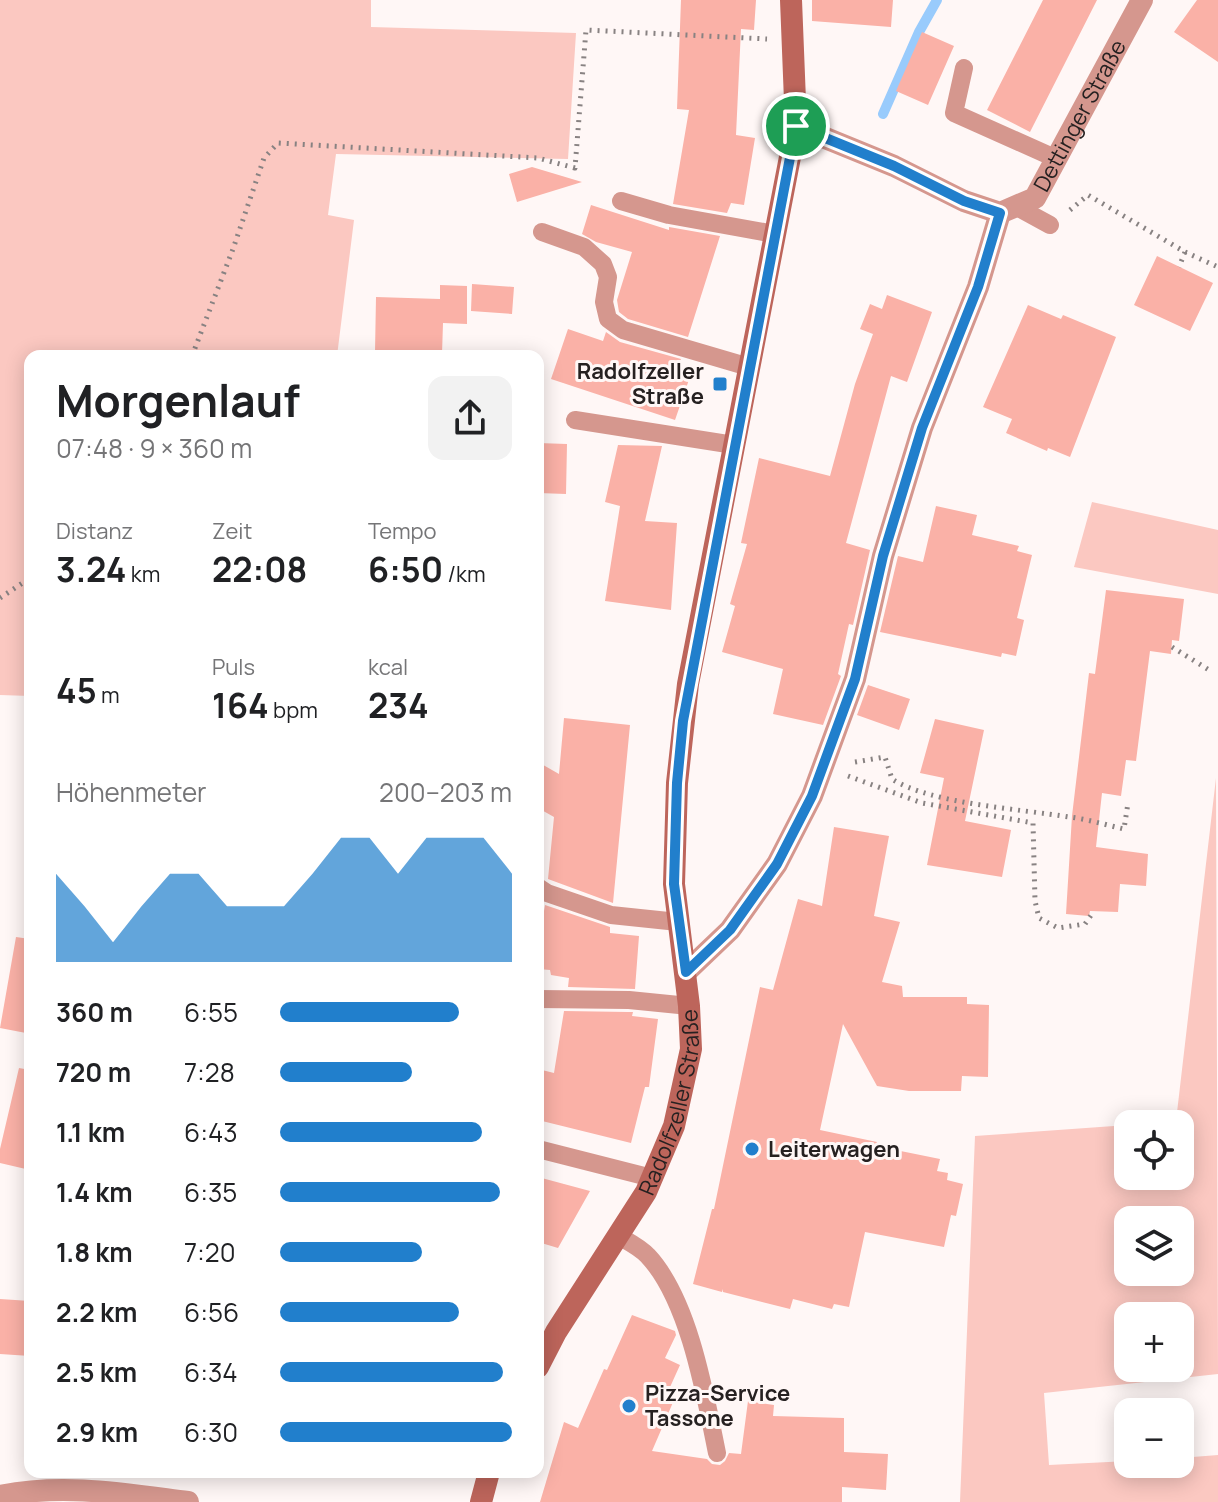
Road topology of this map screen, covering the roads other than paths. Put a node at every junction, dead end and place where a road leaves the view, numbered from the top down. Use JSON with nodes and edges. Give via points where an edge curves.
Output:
{"nodes":[{"id":1,"x":791,"y":0,"type":"edge"},
{"id":2,"x":1142,"y":0,"type":"edge"},
{"id":3,"x":964,"y":68,"type":"dead end"},
{"id":4,"x":796,"y":126,"type":"junction"},
{"id":5,"x":1057,"y":159,"type":"junction"},
{"id":6,"x":621,"y":201,"type":"dead end"},
{"id":7,"x":1007,"y":210,"type":"junction"},
{"id":8,"x":1050,"y":225,"type":"road end"},
{"id":9,"x":542,"y":232,"type":"dead end"},
{"id":10,"x":775,"y":234,"type":"junction"},
{"id":11,"x":749,"y":367,"type":"junction"},
{"id":12,"x":575,"y":420,"type":"dead end"},
{"id":13,"x":734,"y":445,"type":"junction"},
{"id":14,"x":544,"y":891,"type":"edge"},
{"id":15,"x":678,"y":922,"type":"junction"},
{"id":16,"x":686,"y":972,"type":"junction"},
{"id":17,"x":544,"y":999,"type":"edge"},
{"id":18,"x":689,"y":1006,"type":"junction"},
{"id":19,"x":544,"y":1151,"type":"edge"},
{"id":20,"x":652,"y":1178,"type":"junction"},
{"id":21,"x":617,"y":1235,"type":"junction"},
{"id":22,"x":544,"y":1355,"type":"edge"},
{"id":23,"x":717,"y":1453,"type":"dead end"},
{"id":24,"x":487,"y":1478,"type":"edge"},
{"id":25,"x":0,"y":1496,"type":"edge"},
{"id":26,"x":188,"y":1502,"type":"edge"},
{"id":27,"x":481,"y":1502,"type":"edge"}],
"edges":[{"from":1,"to":4,"type":"main road","name":"Radolfzeller Straße"},
{"from":2,"to":5,"type":"street","name":"Dettinger Straße"},
{"from":3,"to":5,"type":"lane","via":[[954,113]]},
{"from":4,"to":7,"type":"street","via":[[964,201]]},
{"from":4,"to":10,"type":"main road","name":"Radolfzeller Straße"},
{"from":5,"to":7,"type":"street","name":"Dettinger Straße","via":[[1035,198]]},
{"from":6,"to":10,"type":"lane"},
{"from":7,"to":8,"type":"lane"},
{"from":7,"to":16,"type":"street","via":[[922,428],[883,556],[855,679],[812,796],[777,864],[730,930]]},
{"from":9,"to":11,"type":"lane","via":[[584,247],[603,264],[608,319],[623,330]]},
{"from":10,"to":11,"type":"main road","name":"Radolfzeller Straße"},
{"from":11,"to":13,"type":"main road","name":"Radolfzeller Straße"},
{"from":12,"to":13,"type":"lane"},
{"from":13,"to":15,"type":"main road","name":"Radolfzeller Straße","via":[[683,721],[674,884]]},
{"from":14,"to":15,"type":"lane","via":[[611,915]]},
{"from":15,"to":16,"type":"main road","name":"Radolfzeller Straße"},
{"from":16,"to":18,"type":"main road","name":"Radolfzeller Straße"},
{"from":17,"to":18,"type":"lane"},
{"from":18,"to":20,"type":"main road","name":"Radolfzeller Straße","via":[[691,1049],[678,1111]]},
{"from":19,"to":20,"type":"lane"},
{"from":20,"to":21,"type":"main road","name":"Radolfzeller Straße"},
{"from":21,"to":22,"type":"main road","name":"Radolfzeller Straße"},
{"from":21,"to":23,"type":"lane","via":[[647,1254],[675,1296]]},
{"from":24,"to":27,"type":"main road"},
{"from":25,"to":26,"type":"street","via":[[30,1490],[102,1490]]}]}
